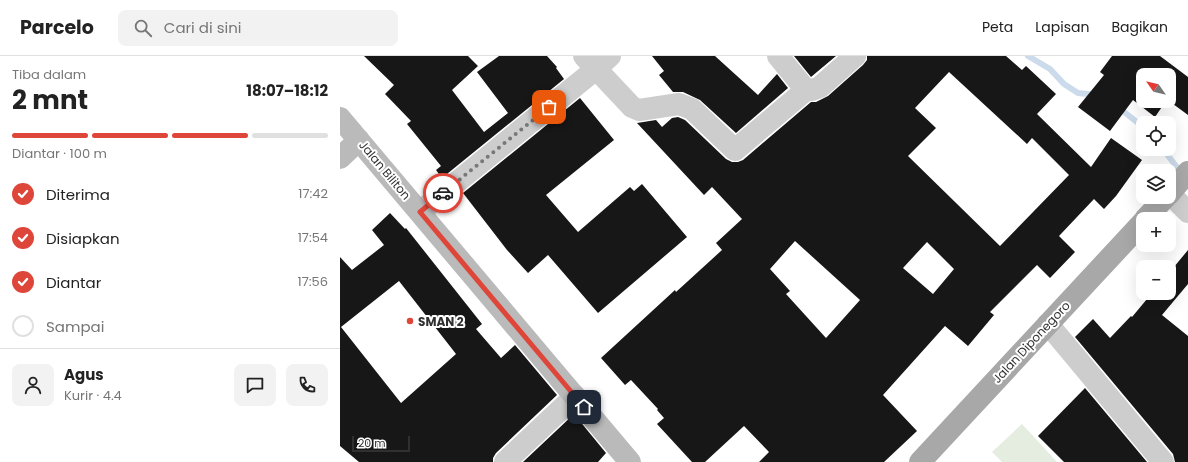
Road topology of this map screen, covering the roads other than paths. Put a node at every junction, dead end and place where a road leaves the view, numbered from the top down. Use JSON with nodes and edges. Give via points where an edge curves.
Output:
{"nodes":[{"id":1,"x":778,"y":56,"type":"edge"},
{"id":2,"x":855,"y":56,"type":"edge"},
{"id":3,"x":597,"y":60,"type":"edge"},
{"id":4,"x":806,"y":90,"type":"junction"},
{"id":5,"x":340,"y":118,"type":"edge"},
{"id":6,"x":360,"y":140,"type":"junction"},
{"id":7,"x":340,"y":158,"type":"edge"},
{"id":8,"x":1176,"y":191,"type":"edge"},
{"id":9,"x":1159,"y":204,"type":"edge"},
{"id":10,"x":420,"y":212,"type":"junction"},
{"id":11,"x":1152,"y":212,"type":"edge"},
{"id":12,"x":1188,"y":212,"type":"edge"},
{"id":13,"x":1136,"y":230,"type":"edge"},
{"id":14,"x":1048,"y":324,"type":"junction"},
{"id":15,"x":575,"y":396,"type":"junction"},
{"id":16,"x":505,"y":462,"type":"edge"},
{"id":17,"x":630,"y":462,"type":"edge"},
{"id":18,"x":920,"y":462,"type":"edge"},
{"id":19,"x":1163,"y":462,"type":"edge"}],
"edges":[{"from":1,"to":4,"type":"street"},
{"from":2,"to":4,"type":"street","via":[[820,87]]},
{"from":3,"to":4,"type":"street","via":[[632,107],[638,110],[680,104],[692,109],[735,150]]},
{"from":3,"to":10,"type":"street"},
{"from":5,"to":6,"type":"street","name":"Jalan Biliton"},
{"from":6,"to":7,"type":"street"},
{"from":6,"to":10,"type":"street","name":"Jalan Biliton"},
{"from":8,"to":12,"type":"street"},
{"from":9,"to":11,"type":"main road"},
{"from":10,"to":15,"type":"street","name":"Jalan Biliton"},
{"from":13,"to":14,"type":"main road","name":"Jalan Diponegoro"},
{"from":14,"to":18,"type":"main road","name":"Jalan Diponegoro"},
{"from":14,"to":19,"type":"street"},
{"from":15,"to":16,"type":"street"},
{"from":15,"to":17,"type":"street","name":"Jalan Biliton"}]}
